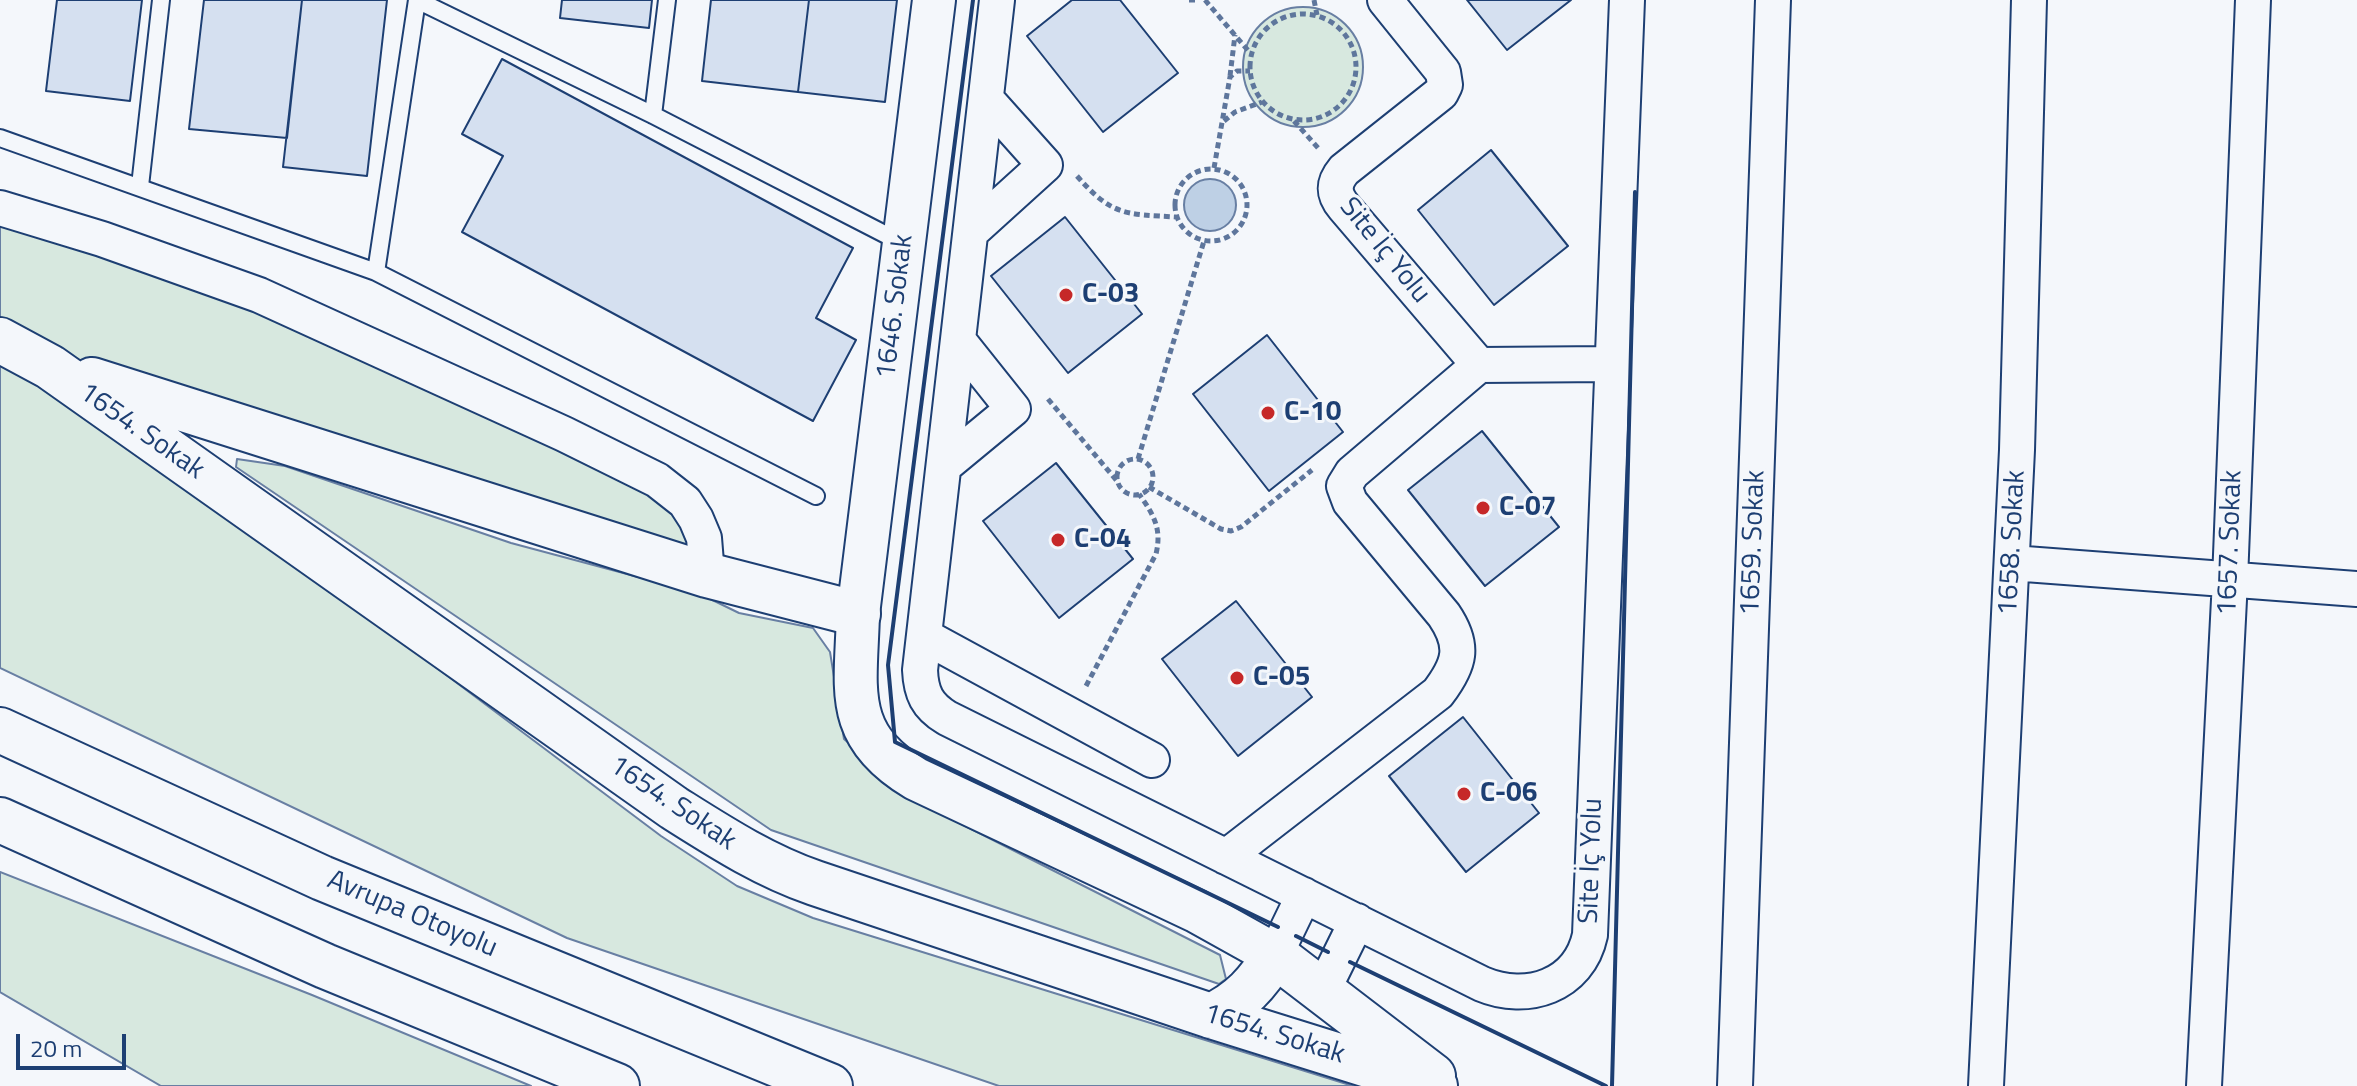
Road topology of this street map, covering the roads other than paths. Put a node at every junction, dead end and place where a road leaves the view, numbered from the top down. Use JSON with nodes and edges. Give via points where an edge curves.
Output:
{"nodes":[{"id":1,"x":161,"y":0,"type":"edge"},
{"id":2,"x":417,"y":0,"type":"edge"},
{"id":3,"x":667,"y":0,"type":"edge"},
{"id":4,"x":934,"y":0,"type":"edge"},
{"id":5,"x":1385,"y":0,"type":"edge"},
{"id":6,"x":1627,"y":0,"type":"edge"},
{"id":7,"x":1773,"y":0,"type":"edge"},
{"id":8,"x":2029,"y":0,"type":"edge"},
{"id":9,"x":2253,"y":0,"type":"edge"},
{"id":10,"x":998,"y":1,"type":"edge"},
{"id":11,"x":986,"y":99,"type":"junction"},
{"id":12,"x":653,"y":115,"type":"junction"},
{"id":13,"x":0,"y":138,"type":"edge"},
{"id":14,"x":140,"y":186,"type":"junction"},
{"id":15,"x":0,"y":208,"type":"edge"},
{"id":16,"x":971,"y":232,"type":"junction"},
{"id":17,"x":904,"y":243,"type":"junction"},
{"id":18,"x":376,"y":272,"type":"junction"},
{"id":19,"x":0,"y":340,"type":"edge"},
{"id":20,"x":958,"y":340,"type":"junction"},
{"id":21,"x":1610,"y":364,"type":"junction"},
{"id":22,"x":1479,"y":365,"type":"junction"},
{"id":23,"x":50,"y":367,"type":"junction"},
{"id":24,"x":944,"y":466,"type":"junction"},
{"id":25,"x":816,"y":496,"type":"dead end"},
{"id":26,"x":2012,"y":563,"type":"junction"},
{"id":27,"x":707,"y":575,"type":"junction"},
{"id":28,"x":2230,"y":580,"type":"junction"},
{"id":29,"x":2357,"y":589,"type":"edge"},
{"id":30,"x":858,"y":614,"type":"junction"},
{"id":31,"x":924,"y":636,"type":"junction"},
{"id":32,"x":0,"y":730,"type":"edge"},
{"id":33,"x":1152,"y":760,"type":"dead end"},
{"id":34,"x":0,"y":820,"type":"edge"},
{"id":35,"x":1226,"y":857,"type":"junction"},
{"id":36,"x":1304,"y":895,"type":"junction"},
{"id":37,"x":1357,"y":921,"type":"junction"},
{"id":38,"x":1275,"y":955,"type":"junction"},
{"id":39,"x":1323,"y":990,"type":"junction"},
{"id":40,"x":1211,"y":1016,"type":"junction"},
{"id":41,"x":617,"y":1086,"type":"edge"},
{"id":42,"x":830,"y":1086,"type":"edge"},
{"id":43,"x":1435,"y":1086,"type":"edge"},
{"id":44,"x":1445,"y":1086,"type":"edge"},
{"id":45,"x":1735,"y":1086,"type":"edge"},
{"id":46,"x":1986,"y":1086,"type":"edge"},
{"id":47,"x":2204,"y":1086,"type":"edge"}],
"edges":[{"from":1,"to":14,"type":"lane"},
{"from":2,"to":12,"type":"lane"},
{"from":2,"to":18,"type":"lane"},
{"from":3,"to":12,"type":"lane"},
{"from":4,"to":17,"type":"street","name":"1646. Sokak"},
{"from":5,"to":22,"type":"street","name":"Site İç Yolu","via":[[1443,72],[1445,85],[1344,170],[1335,193]]},
{"from":6,"to":21,"type":"street","name":"Site İç Yolu"},
{"from":7,"to":45,"type":"street","name":"1659. Sokak"},
{"from":8,"to":26,"type":"street","name":"1658. Sokak"},
{"from":9,"to":28,"type":"street","name":"1657. Sokak"},
{"from":10,"to":11,"type":"street","name":"Site İç Yolu"},
{"from":11,"to":16,"type":"street","name":"Site İç Yolu"},
{"from":11,"to":16,"type":"street","via":[[1045,165]]},
{"from":12,"to":17,"type":"lane"},
{"from":13,"to":14,"type":"lane"},
{"from":14,"to":18,"type":"lane"},
{"from":15,"to":27,"type":"street","via":[[259,295],[657,480],[685,502],[696,519],[704,538]]},
{"from":16,"to":20,"type":"street","name":"Site İç Yolu"},
{"from":17,"to":30,"type":"street","name":"1646. Sokak"},
{"from":18,"to":25,"type":"lane"},
{"from":19,"to":23,"type":"main road","name":"1654. Sokak"},
{"from":20,"to":24,"type":"street","name":"Site İç Yolu"},
{"from":20,"to":24,"type":"street","via":[[1013,409]]},
{"from":21,"to":22,"type":"street"},
{"from":21,"to":37,"type":"street","name":"Site İç Yolu","via":[[1587,947],[1560,982],[1542,990],[1508,992]]},
{"from":22,"to":35,"type":"street","via":[[1352,473],[1344,486],[1350,502],[1450,624],[1459,646],[1454,669],[1438,693]]},
{"from":23,"to":27,"type":"main road"},
{"from":23,"to":40,"type":"main road","name":"1654. Sokak","via":[[743,852],[781,871]]},
{"from":24,"to":31,"type":"street","name":"Site İç Yolu"},
{"from":26,"to":28,"type":"street"},
{"from":26,"to":46,"type":"street","name":"1658. Sokak"},
{"from":27,"to":30,"type":"main road"},
{"from":28,"to":29,"type":"street"},
{"from":28,"to":47,"type":"street","name":"1657. Sokak"},
{"from":30,"to":38,"type":"street","name":"1646. Sokak","via":[[858,703],[866,732],[885,758],[916,779],[1196,911]]},
{"from":31,"to":33,"type":"street"},
{"from":31,"to":35,"type":"street","name":"Site İç Yolu","via":[[921,683],[934,710]]},
{"from":32,"to":42,"type":"main road","name":"Avrupa Otoyolu","via":[[322,878]]},
{"from":34,"to":41,"type":"main road","via":[[325,966]]},
{"from":35,"to":36,"type":"street","name":"Site İç Yolu"},
{"from":36,"to":37,"type":"street","name":"Site İç Yolu"},
{"from":36,"to":38,"type":"street"},
{"from":37,"to":39,"type":"street"},
{"from":38,"to":39,"type":"main road"},
{"from":38,"to":40,"type":"main road","via":[[1247,993]]},
{"from":39,"to":44,"type":"main road"},
{"from":40,"to":43,"type":"main road","name":"1654. Sokak"}]}
